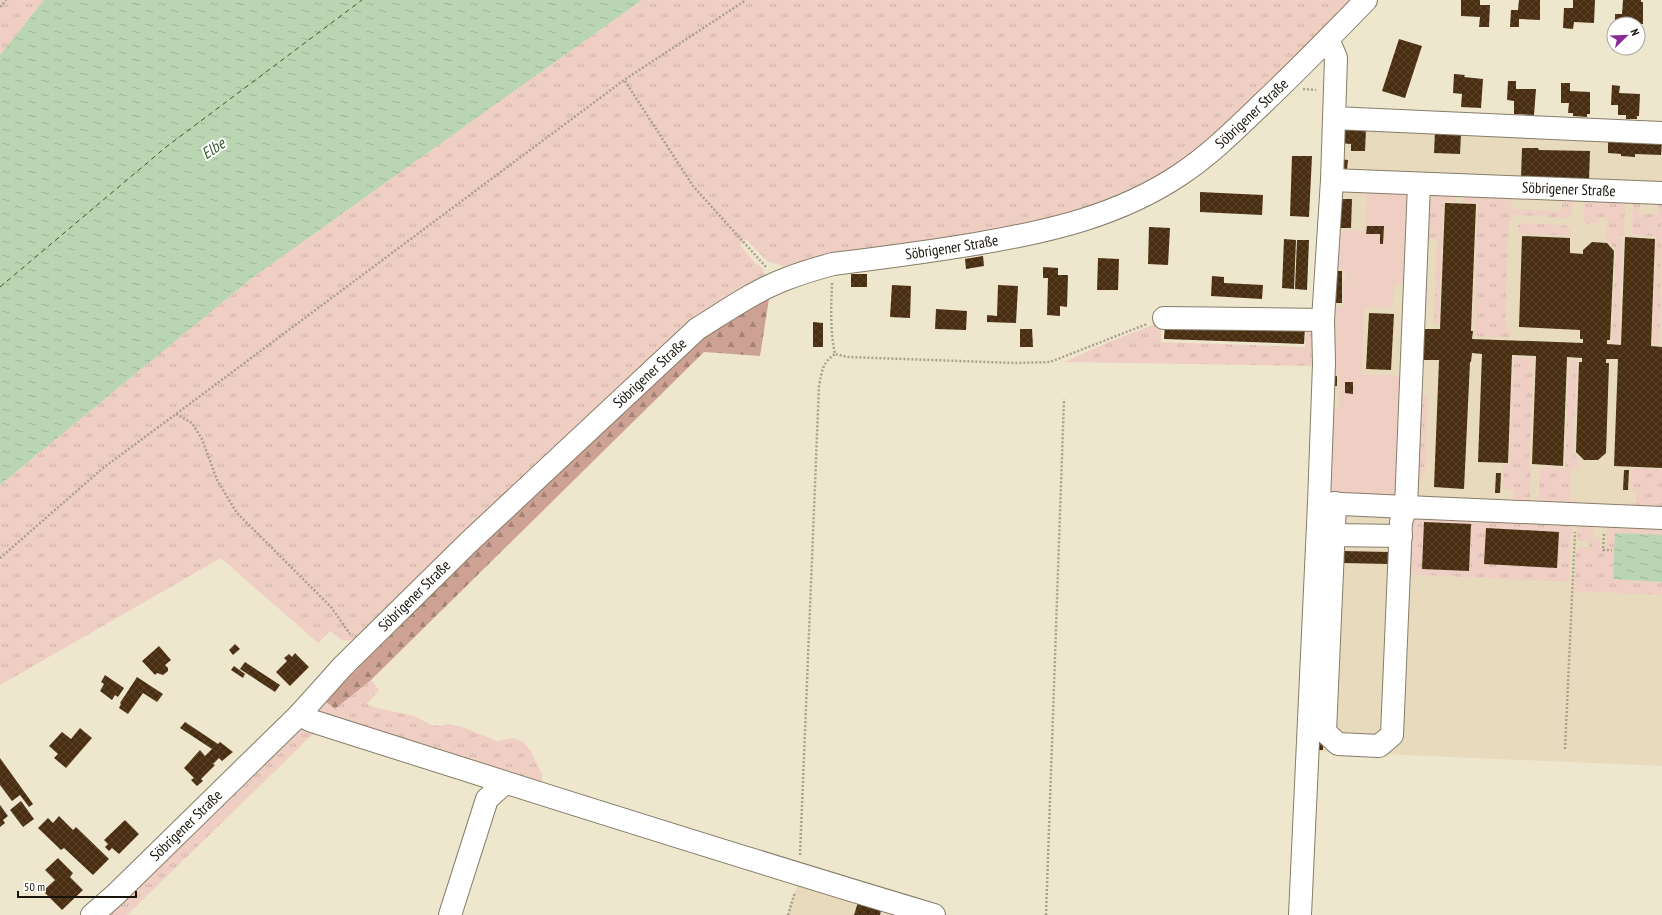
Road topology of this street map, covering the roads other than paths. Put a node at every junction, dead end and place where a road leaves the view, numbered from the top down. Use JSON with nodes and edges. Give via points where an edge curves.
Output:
{"nodes":[{"id":1,"x":1366,"y":0,"type":"edge"},
{"id":2,"x":1328,"y":39,"type":"junction"},
{"id":3,"x":1334,"y":118,"type":"junction"},
{"id":4,"x":1662,"y":133,"type":"edge"},
{"id":5,"x":1332,"y":180,"type":"junction"},
{"id":6,"x":1419,"y":184,"type":"junction"},
{"id":7,"x":1662,"y":192,"type":"edge"},
{"id":8,"x":1164,"y":318,"type":"road end"},
{"id":9,"x":1323,"y":320,"type":"junction"},
{"id":10,"x":1327,"y":503,"type":"junction"},
{"id":11,"x":1406,"y":506,"type":"junction"},
{"id":12,"x":1662,"y":518,"type":"edge"},
{"id":13,"x":1333,"y":535,"type":"junction"},
{"id":14,"x":1401,"y":536,"type":"junction"},
{"id":15,"x":299,"y":715,"type":"junction"},
{"id":16,"x":505,"y":783,"type":"junction"},
{"id":17,"x":92,"y":915,"type":"edge"},
{"id":18,"x":450,"y":915,"type":"edge"},
{"id":19,"x":934,"y":915,"type":"edge"},
{"id":20,"x":1300,"y":915,"type":"edge"}],
"edges":[{"from":1,"to":2,"type":"street","name":"Söbrigener Straße"},
{"from":2,"to":3,"type":"street","via":[[1336,58]]},
{"from":2,"to":15,"type":"street","name":"Söbrigener Straße","via":[[1228,137],[1182,174],[1125,205],[1040,233],[833,264],[785,279],[739,303],[697,330],[468,543],[360,650]]},
{"from":3,"to":4,"type":"street"},
{"from":3,"to":5,"type":"street"},
{"from":5,"to":6,"type":"street","name":"Söbrigener Straße"},
{"from":5,"to":9,"type":"street"},
{"from":6,"to":7,"type":"street","name":"Söbrigener Straße"},
{"from":6,"to":11,"type":"street"},
{"from":8,"to":9,"type":"street"},
{"from":9,"to":10,"type":"street"},
{"from":10,"to":11,"type":"street"},
{"from":10,"to":13,"type":"street"},
{"from":10,"to":20,"type":"street"},
{"from":11,"to":12,"type":"street"},
{"from":11,"to":14,"type":"street","via":[[1401,522]]},
{"from":13,"to":14,"type":"street"},
{"from":13,"to":14,"type":"street","via":[[1325,732],[1338,744],[1379,746],[1392,735]]},
{"from":15,"to":16,"type":"street"},
{"from":15,"to":17,"type":"street","name":"Söbrigener Straße","via":[[116,895]]},
{"from":16,"to":18,"type":"street","via":[[487,799]]},
{"from":16,"to":19,"type":"street"}]}
